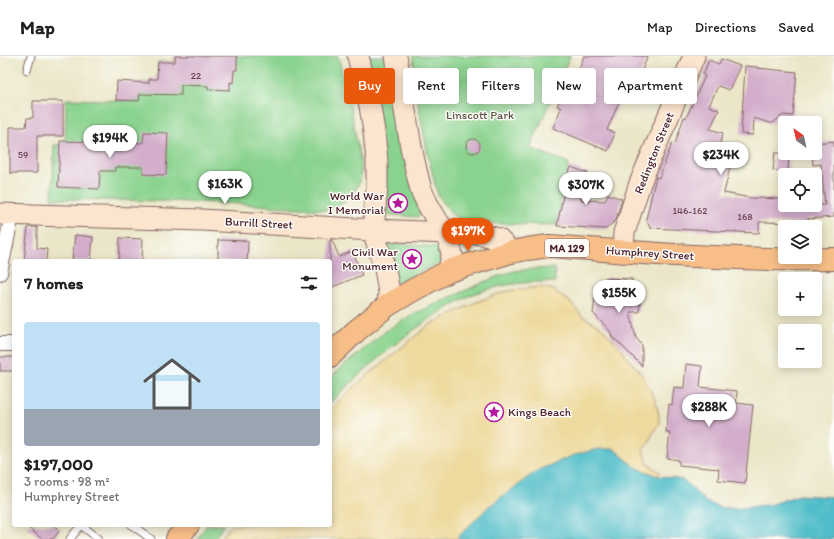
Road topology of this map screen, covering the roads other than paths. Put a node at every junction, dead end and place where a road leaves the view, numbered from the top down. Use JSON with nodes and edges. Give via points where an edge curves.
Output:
{"nodes":[{"id":1,"x":31,"y":56,"type":"edge"},
{"id":2,"x":358,"y":56,"type":"edge"},
{"id":3,"x":396,"y":56,"type":"edge"},
{"id":4,"x":690,"y":57,"type":"edge"},
{"id":5,"x":27,"y":70,"type":"dead end"},
{"id":6,"x":6,"y":215,"type":"edge"},
{"id":7,"x":374,"y":230,"type":"junction"},
{"id":8,"x":448,"y":233,"type":"junction"},
{"id":9,"x":511,"y":252,"type":"junction"},
{"id":10,"x":623,"y":252,"type":"junction"},
{"id":11,"x":834,"y":259,"type":"edge"},
{"id":12,"x":449,"y":271,"type":"junction"},
{"id":13,"x":0,"y":273,"type":"edge"},
{"id":14,"x":388,"y":305,"type":"junction"},
{"id":15,"x":0,"y":344,"type":"edge"},
{"id":16,"x":12,"y":344,"type":"edge"},
{"id":17,"x":332,"y":354,"type":"edge"},
{"id":18,"x":79,"y":527,"type":"edge"},
{"id":19,"x":84,"y":527,"type":"edge"},
{"id":20,"x":135,"y":527,"type":"edge"},
{"id":21,"x":186,"y":527,"type":"edge"},
{"id":22,"x":70,"y":539,"type":"edge"},
{"id":23,"x":99,"y":539,"type":"edge"},
{"id":24,"x":151,"y":539,"type":"edge"},
{"id":25,"x":177,"y":539,"type":"edge"}],
"edges":[{"from":1,"to":5,"type":"lane"},
{"from":2,"to":7,"type":"street","via":[[370,106],[377,161]]},
{"from":3,"to":8,"type":"street","via":[[421,190],[438,222]]},
{"from":4,"to":10,"type":"street","name":"Redington Street","via":[[640,183],[624,233]]},
{"from":6,"to":7,"type":"street","name":"Burrill Street","via":[[195,220]]},
{"from":6,"to":13,"type":"street"},
{"from":7,"to":8,"type":"street","name":"Burrill Street"},
{"from":7,"to":14,"type":"street","via":[[385,269],[389,292]]},
{"from":8,"to":9,"type":"street","name":"Burrill Street","via":[[477,233],[498,239]]},
{"from":8,"to":12,"type":"street","via":[[452,255]]},
{"from":9,"to":10,"type":"main road","name":"Humphrey Street","number":"MA 129","via":[[549,246]]},
{"from":9,"to":12,"type":"main road","name":"Humphrey Street","number":"MA 129"},
{"from":10,"to":11,"type":"main road","name":"Humphrey Street","number":"MA 129","via":[[681,256]]},
{"from":12,"to":14,"type":"main road","name":"Humphrey Street","number":"MA 129"},
{"from":14,"to":17,"type":"main road","name":"Humphrey Street","number":"MA 129"},
{"from":15,"to":16,"type":"street"},
{"from":18,"to":22,"type":"lane"},
{"from":19,"to":23,"type":"lane"},
{"from":20,"to":24,"type":"lane"},
{"from":21,"to":25,"type":"main road"}]}
